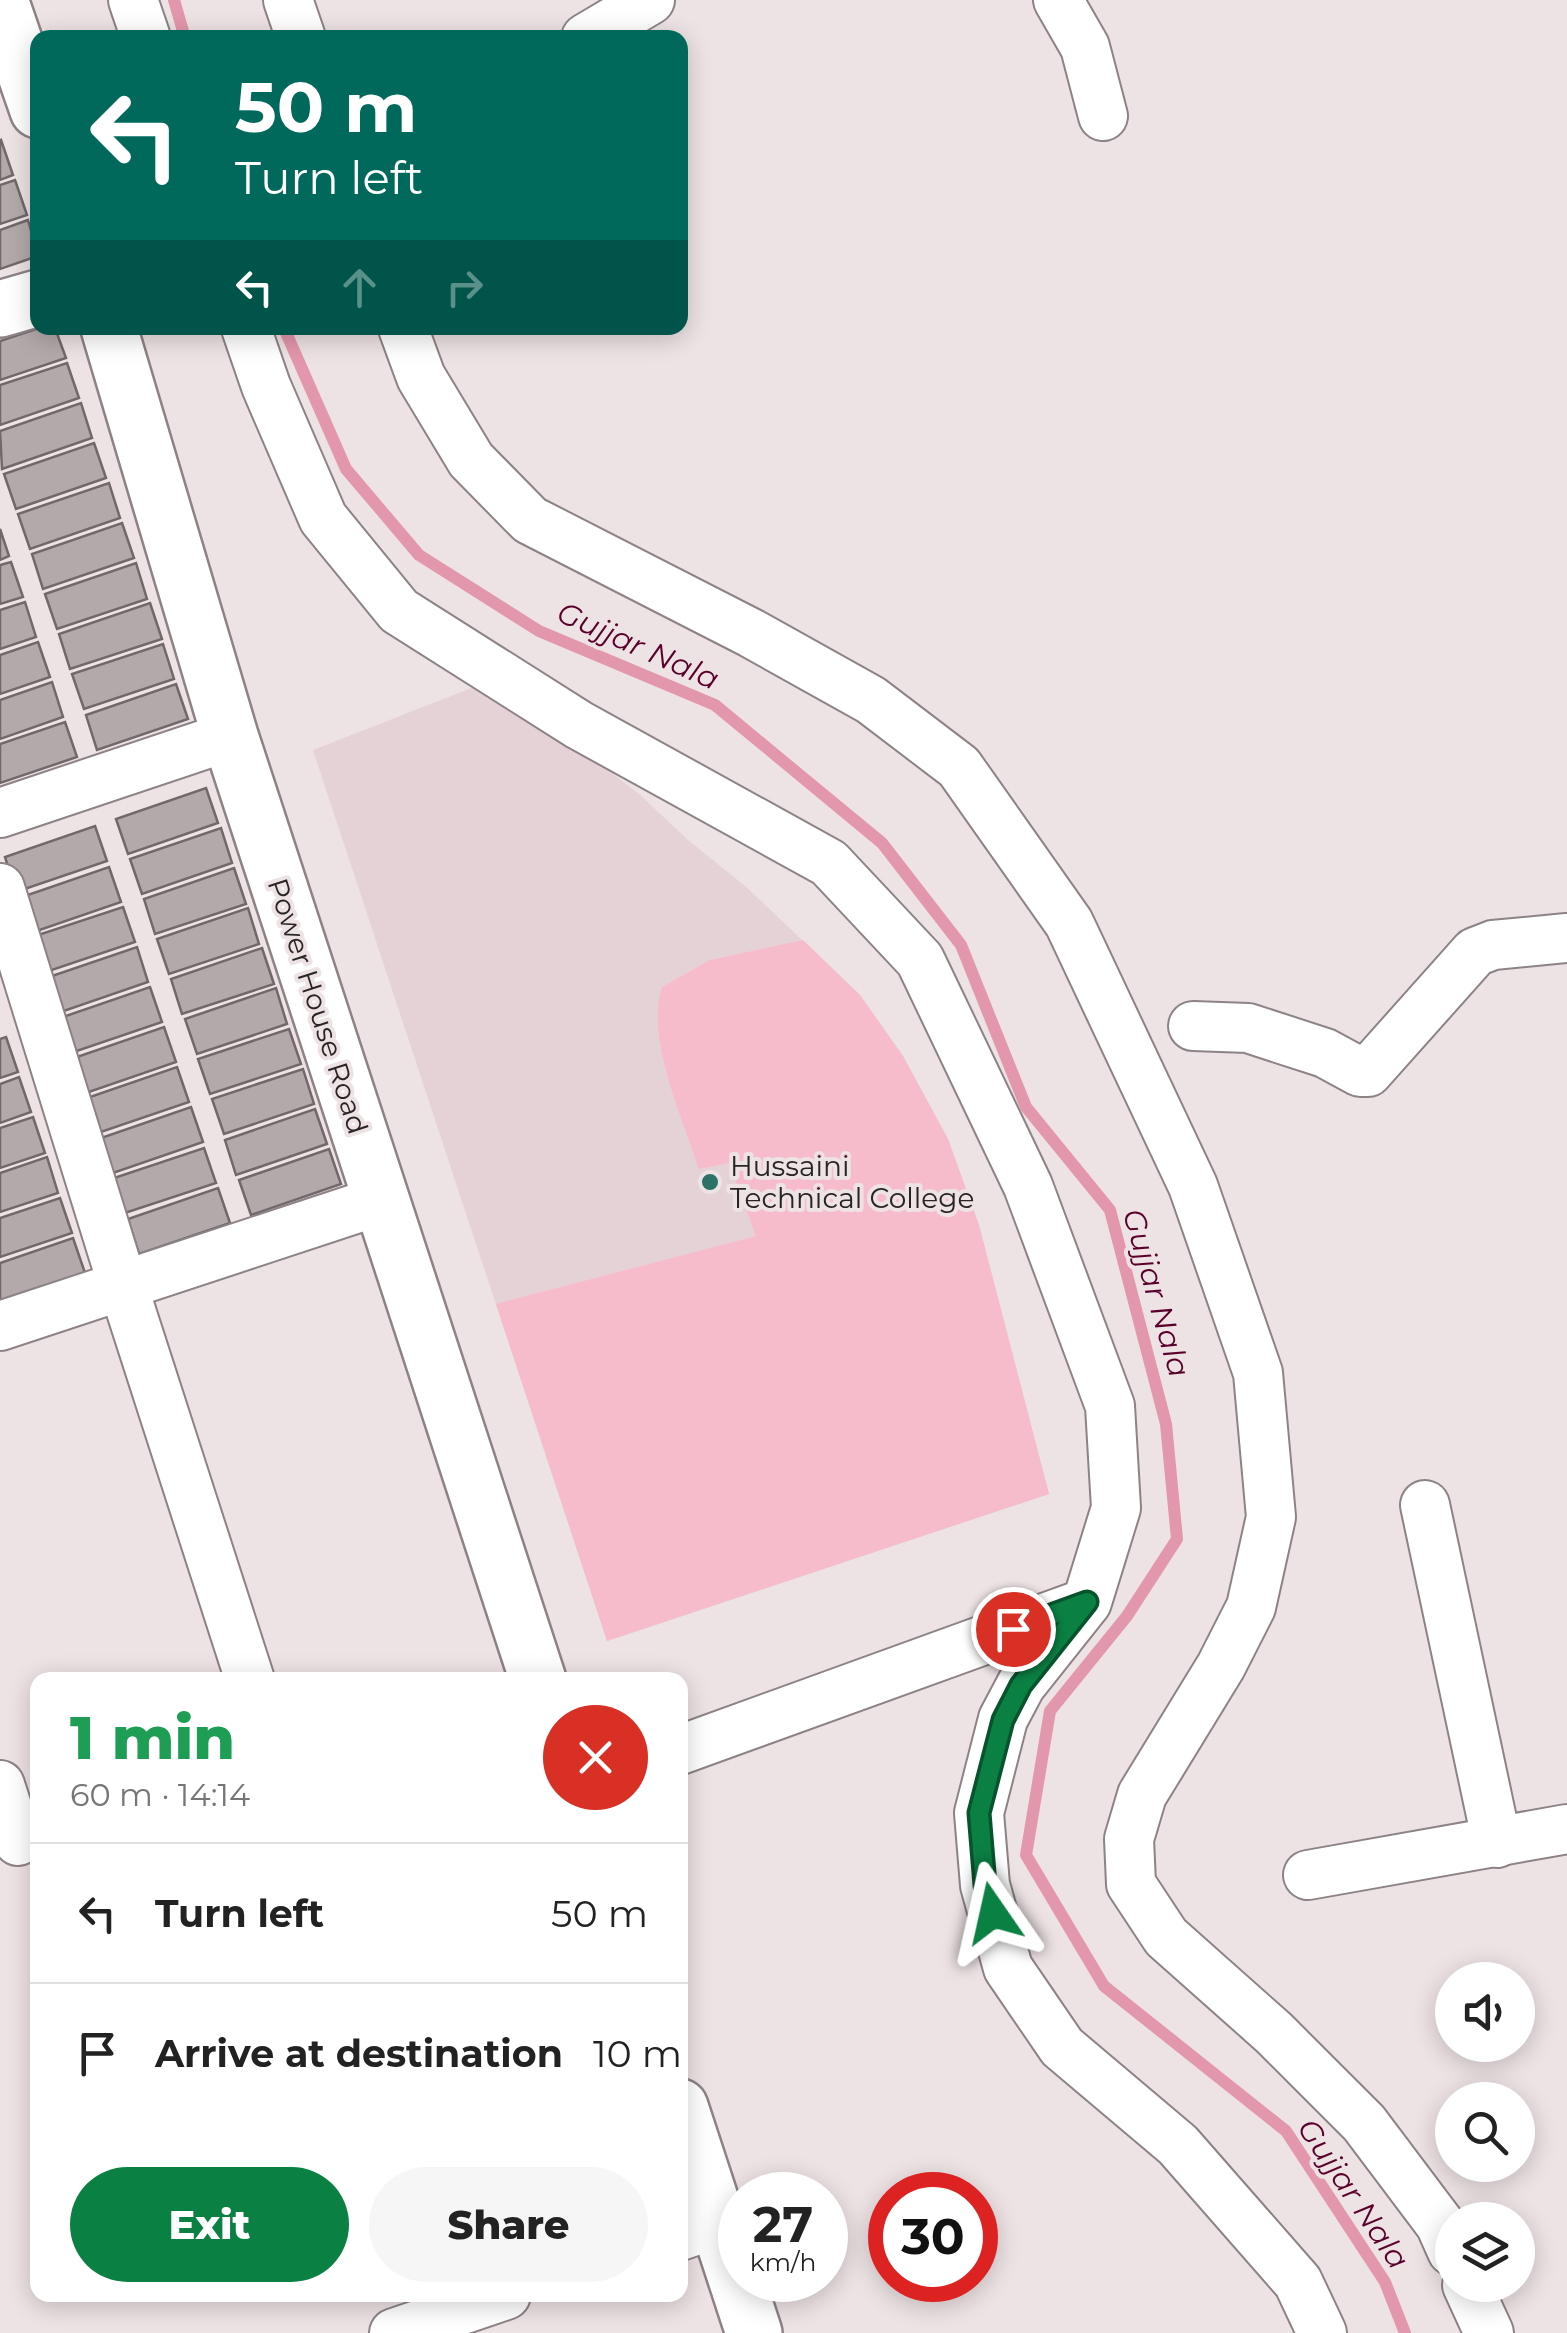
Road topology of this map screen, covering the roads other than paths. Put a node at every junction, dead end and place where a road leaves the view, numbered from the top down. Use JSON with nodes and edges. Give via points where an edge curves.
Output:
{"nodes":[{"id":1,"x":0,"y":0,"type":"edge"},
{"id":2,"x":133,"y":0,"type":"edge"},
{"id":3,"x":288,"y":0,"type":"edge"},
{"id":4,"x":650,"y":0,"type":"edge"},
{"id":5,"x":1058,"y":0,"type":"edge"},
{"id":6,"x":143,"y":30,"type":"edge"},
{"id":7,"x":299,"y":30,"type":"edge"},
{"id":8,"x":599,"y":30,"type":"edge"},
{"id":9,"x":30,"y":87,"type":"edge"},
{"id":10,"x":1102,"y":116,"type":"dead end"},
{"id":11,"x":30,"y":300,"type":"edge"},
{"id":12,"x":0,"y":309,"type":"edge"},
{"id":13,"x":111,"y":335,"type":"edge"},
{"id":14,"x":248,"y":335,"type":"edge"},
{"id":15,"x":406,"y":335,"type":"edge"},
{"id":16,"x":230,"y":736,"type":"junction"},
{"id":17,"x":0,"y":813,"type":"edge"},
{"id":18,"x":0,"y":888,"type":"edge"},
{"id":19,"x":1567,"y":938,"type":"edge"},
{"id":20,"x":1194,"y":1026,"type":"dead end"},
{"id":21,"x":382,"y":1200,"type":"junction"},
{"id":22,"x":123,"y":1286,"type":"junction"},
{"id":23,"x":0,"y":1326,"type":"edge"},
{"id":24,"x":1425,"y":1505,"type":"dead end"},
{"id":25,"x":1087,"y":1602,"type":"junction"},
{"id":26,"x":247,"y":1672,"type":"edge"},
{"id":27,"x":528,"y":1672,"type":"edge"},
{"id":28,"x":688,"y":1747,"type":"edge"},
{"id":29,"x":0,"y":1785,"type":"edge"},
{"id":30,"x":1567,"y":1829,"type":"edge"},
{"id":31,"x":19,"y":1841,"type":"edge"},
{"id":32,"x":1497,"y":1844,"type":"junction"},
{"id":33,"x":1308,"y":1875,"type":"dead end"},
{"id":34,"x":688,"y":2159,"type":"edge"},
{"id":35,"x":1435,"y":2217,"type":"edge"},
{"id":36,"x":699,"y":2230,"type":"edge"},
{"id":37,"x":485,"y":2302,"type":"edge"},
{"id":38,"x":1475,"y":2302,"type":"edge"},
{"id":39,"x":394,"y":2333,"type":"edge"},
{"id":40,"x":754,"y":2333,"type":"edge"},
{"id":41,"x":1322,"y":2333,"type":"edge"},
{"id":42,"x":1489,"y":2333,"type":"edge"}],
"edges":[{"from":1,"to":9,"type":"street"},
{"from":2,"to":6,"type":"street"},
{"from":3,"to":7,"type":"street"},
{"from":4,"to":8,"type":"street"},
{"from":5,"to":10,"type":"street","via":[[1085,47]]},
{"from":11,"to":12,"type":"street"},
{"from":13,"to":16,"type":"street","name":"Power House Road"},
{"from":14,"to":25,"type":"street","via":[[324,518],[399,611],[579,724],[829,863],[920,960],[1028,1186],[1110,1406],[1116,1508]]},
{"from":15,"to":35,"type":"street","via":[[421,377],[471,460],[530,520],[871,700],[959,767],[1070,923],[1194,1186],[1258,1373],[1271,1517],[1251,1607],[1142,1795],[1129,1840],[1131,1884],[1166,1936],[1364,2123]]},
{"from":16,"to":17,"type":"street"},
{"from":16,"to":21,"type":"street","name":"Power House Road"},
{"from":18,"to":22,"type":"street"},
{"from":19,"to":20,"type":"street","via":[[1476,952],[1368,1072],[1248,1028]]},
{"from":21,"to":22,"type":"street"},
{"from":21,"to":27,"type":"street","name":"Power House Road"},
{"from":22,"to":23,"type":"street"},
{"from":22,"to":26,"type":"street"},
{"from":24,"to":32,"type":"street"},
{"from":25,"to":28,"type":"street"},
{"from":25,"to":41,"type":"street","via":[[1021,1685],[1003,1720],[979,1813],[985,1885],[1008,1968],[1062,2047],[1178,2145],[1298,2282]]},
{"from":29,"to":31,"type":"street"},
{"from":30,"to":32,"type":"street"},
{"from":32,"to":33,"type":"street"},
{"from":34,"to":36,"type":"street"},
{"from":36,"to":40,"type":"street"},
{"from":37,"to":39,"type":"street"},
{"from":38,"to":42,"type":"street"}]}
